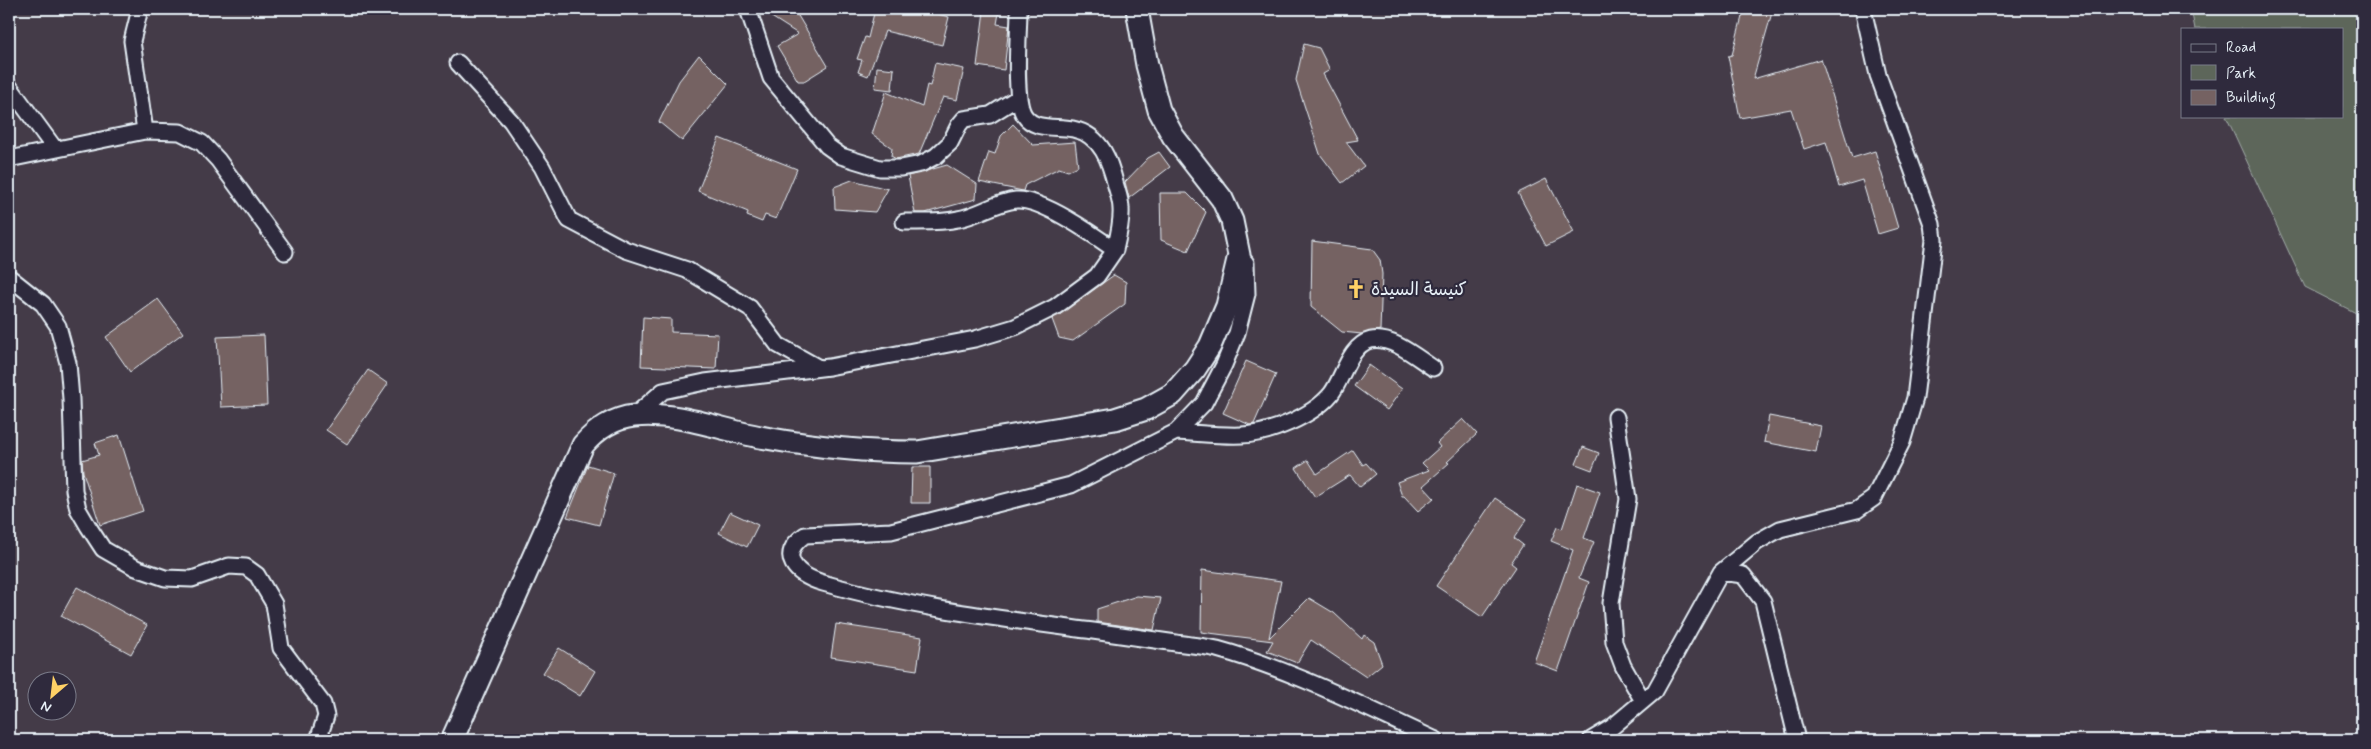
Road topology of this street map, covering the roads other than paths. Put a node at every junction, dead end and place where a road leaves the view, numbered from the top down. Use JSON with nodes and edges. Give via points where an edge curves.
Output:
{"nodes":[{"id":1,"x":140,"y":9,"type":"edge"},
{"id":2,"x":748,"y":9,"type":"edge"},
{"id":3,"x":1019,"y":9,"type":"edge"},
{"id":4,"x":1137,"y":9,"type":"edge"},
{"id":5,"x":1862,"y":9,"type":"edge"},
{"id":6,"x":458,"y":63,"type":"dead end"},
{"id":7,"x":9,"y":86,"type":"edge"},
{"id":8,"x":1018,"y":97,"type":"junction"},
{"id":9,"x":145,"y":131,"type":"junction"},
{"id":10,"x":55,"y":149,"type":"junction"},
{"id":11,"x":9,"y":158,"type":"edge"},
{"id":12,"x":904,"y":222,"type":"dead end"},
{"id":13,"x":1115,"y":250,"type":"junction"},
{"id":14,"x":285,"y":252,"type":"dead end"},
{"id":15,"x":1239,"y":255,"type":"junction"},
{"id":16,"x":9,"y":277,"type":"edge"},
{"id":17,"x":819,"y":368,"type":"junction"},
{"id":18,"x":1433,"y":368,"type":"dead end"},
{"id":19,"x":634,"y":416,"type":"junction"},
{"id":20,"x":1616,"y":417,"type":"dead end"},
{"id":21,"x":1176,"y":432,"type":"junction"},
{"id":22,"x":1721,"y":572,"type":"junction"},
{"id":23,"x":1643,"y":701,"type":"junction"},
{"id":24,"x":318,"y":740,"type":"edge"},
{"id":25,"x":452,"y":740,"type":"edge"},
{"id":26,"x":1436,"y":740,"type":"edge"},
{"id":27,"x":1591,"y":740,"type":"edge"},
{"id":28,"x":1797,"y":740,"type":"edge"}],
"edges":[{"from":1,"to":9,"type":"street","via":[[132,41]]},
{"from":2,"to":8,"type":"street","via":[[771,78],[828,146],[841,156],[880,168],[921,164],[950,143],[964,119],[990,115]]},
{"from":3,"to":8,"type":"street"},
{"from":4,"to":15,"type":"main road","via":[[1159,110],[1173,136],[1222,199],[1232,221]]},
{"from":5,"to":22,"type":"street","via":[[1878,75],[1932,224],[1933,258],[1915,398],[1902,442],[1874,498],[1857,510],[1780,530],[1757,542]]},
{"from":6,"to":17,"type":"street","via":[[511,121],[542,167],[569,220],[626,250],[687,270],[750,308],[778,345]]},
{"from":7,"to":10,"type":"street"},
{"from":8,"to":13,"type":"street","via":[[1024,114],[1031,122],[1087,134],[1103,149],[1109,160],[1121,208]]},
{"from":9,"to":10,"type":"street"},
{"from":9,"to":14,"type":"street","via":[[180,132],[202,143]]},
{"from":10,"to":11,"type":"street"},
{"from":12,"to":13,"type":"street","via":[[959,219],[1017,200],[1060,215]]},
{"from":13,"to":17,"type":"street","via":[[1097,276],[1055,307],[1015,327],[975,340]]},
{"from":15,"to":19,"type":"main road","via":[[1227,306],[1210,346],[1195,369],[1173,394],[1146,409],[1115,419],[926,451],[885,452],[790,442],[660,416]]},
{"from":15,"to":21,"type":"street","via":[[1246,263],[1247,294],[1237,333],[1204,403]]},
{"from":16,"to":24,"type":"street","via":[[44,304],[58,326],[68,363],[74,490],[78,509],[103,549],[136,568],[166,578],[192,579],[229,566],[246,567],[257,575],[274,604],[281,648],[323,704],[326,716]]},
{"from":17,"to":19,"type":"street","via":[[705,382],[663,391]]},
{"from":18,"to":21,"type":"street","via":[[1386,340],[1372,340],[1363,344],[1353,356],[1331,394],[1304,416],[1278,427],[1244,435]]},
{"from":19,"to":25,"type":"main road","via":[[614,421],[594,432],[583,445]]},
{"from":20,"to":23,"type":"street","via":[[1628,499],[1611,603],[1614,642],[1623,666]]},
{"from":21,"to":26,"type":"street","via":[[1110,468],[1062,488],[891,531],[805,535],[794,543],[790,553],[793,563],[812,580],[862,593],[968,614],[1215,649],[1274,667]]},
{"from":22,"to":23,"type":"street","via":[[1667,672],[1655,691]]},
{"from":22,"to":28,"type":"street","via":[[1743,575],[1763,601]]},
{"from":23,"to":27,"type":"street"}]}
